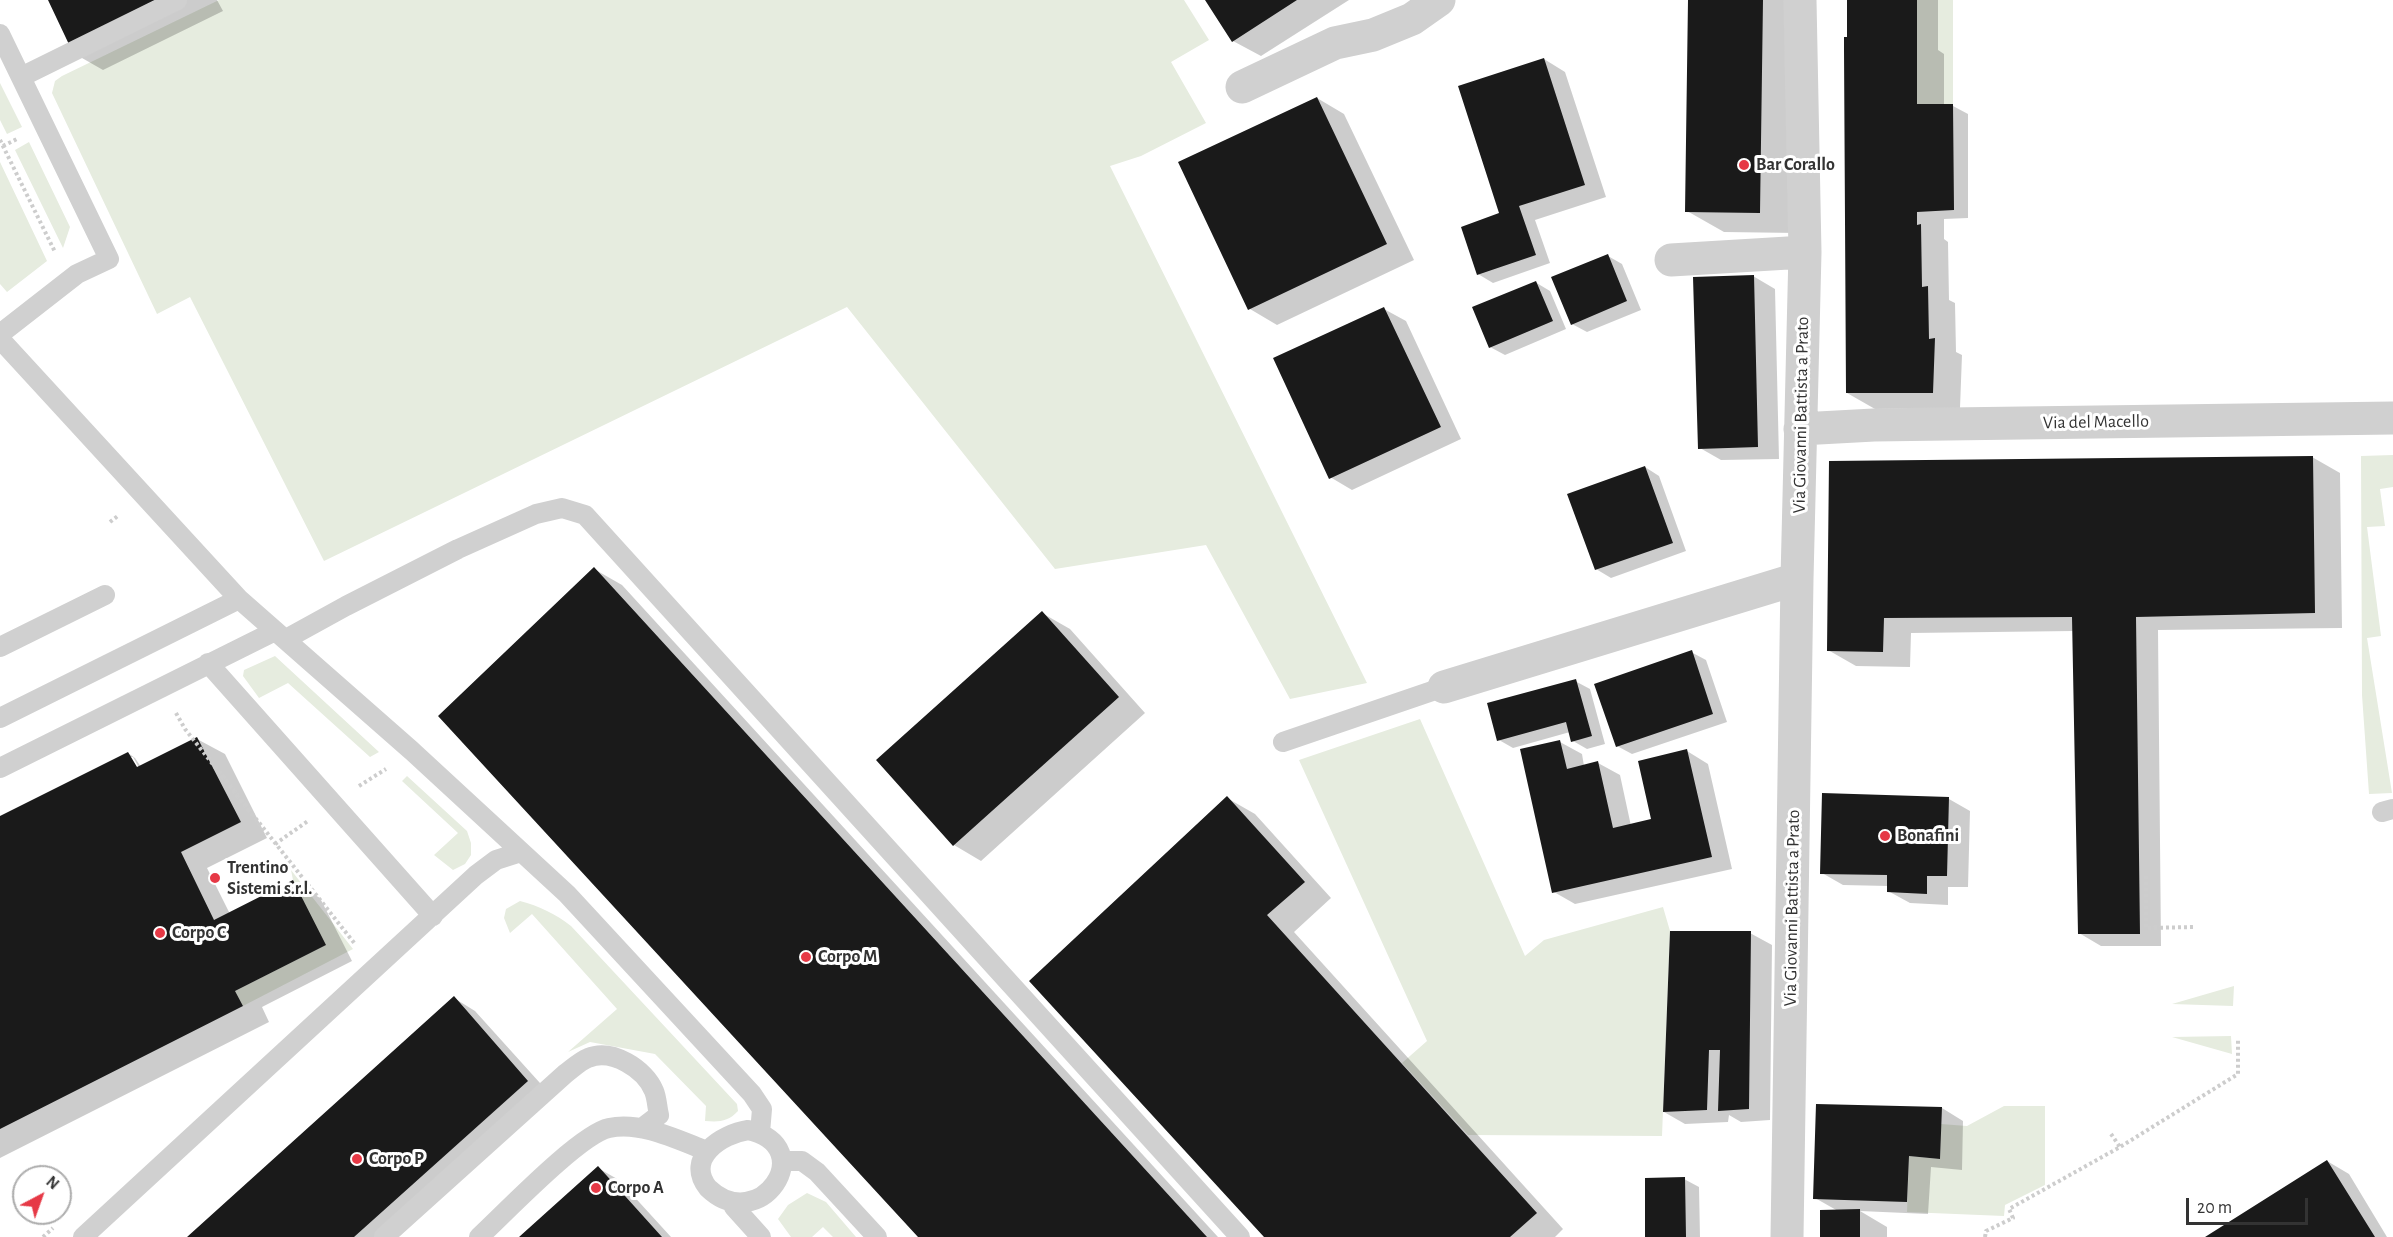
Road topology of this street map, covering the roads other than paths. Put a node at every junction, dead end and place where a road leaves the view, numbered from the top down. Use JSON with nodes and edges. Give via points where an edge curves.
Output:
{"nodes":[{"id":1,"x":177,"y":0,"type":"edge"},
{"id":2,"x":1439,"y":0,"type":"edge"},
{"id":3,"x":1800,"y":0,"type":"edge"},
{"id":4,"x":0,"y":34,"type":"edge"},
{"id":5,"x":21,"y":77,"type":"junction"},
{"id":6,"x":1242,"y":87,"type":"dead end"},
{"id":7,"x":1805,"y":252,"type":"junction"},
{"id":8,"x":1671,"y":260,"type":"dead end"},
{"id":9,"x":0,"y":334,"type":"edge"},
{"id":10,"x":0,"y":339,"type":"edge"},
{"id":11,"x":2393,"y":417,"type":"edge"},
{"id":12,"x":1800,"y":429,"type":"junction"},
{"id":13,"x":1797,"y":579,"type":"junction"},
{"id":14,"x":105,"y":595,"type":"dead end"},
{"id":15,"x":239,"y":599,"type":"junction"},
{"id":16,"x":281,"y":635,"type":"junction"},
{"id":17,"x":0,"y":647,"type":"edge"},
{"id":18,"x":208,"y":663,"type":"junction"},
{"id":19,"x":1444,"y":687,"type":"joint"},
{"id":20,"x":0,"y":718,"type":"edge"},
{"id":21,"x":1283,"y":742,"type":"dead end"},
{"id":22,"x":0,"y":768,"type":"edge"},
{"id":23,"x":521,"y":852,"type":"junction"},
{"id":24,"x":433,"y":916,"type":"junction"},
{"id":25,"x":642,"y":1128,"type":"junction"},
{"id":26,"x":760,"y":1133,"type":"junction"},
{"id":27,"x":707,"y":1150,"type":"junction"},
{"id":28,"x":782,"y":1161,"type":"junction"},
{"id":29,"x":734,"y":1207,"type":"junction"},
{"id":30,"x":83,"y":1237,"type":"edge"},
{"id":31,"x":384,"y":1237,"type":"edge"},
{"id":32,"x":479,"y":1237,"type":"edge"},
{"id":33,"x":761,"y":1237,"type":"edge"},
{"id":34,"x":877,"y":1237,"type":"edge"},
{"id":35,"x":1240,"y":1237,"type":"edge"},
{"id":36,"x":1787,"y":1237,"type":"edge"}],
"edges":[{"from":1,"to":5,"type":"lane"},
{"from":2,"to":6,"type":"street","via":[[1412,19],[1373,35],[1335,43]]},
{"from":3,"to":7,"type":"street","name":"Via Giovanni Battista a Prato"},
{"from":4,"to":5,"type":"lane"},
{"from":5,"to":9,"type":"lane","via":[[109,259],[77,274]]},
{"from":7,"to":8,"type":"street"},
{"from":7,"to":12,"type":"street","name":"Via Giovanni Battista a Prato"},
{"from":10,"to":15,"type":"lane"},
{"from":11,"to":12,"type":"street","name":"Via del Macello"},
{"from":12,"to":13,"type":"street","name":"Via Giovanni Battista a Prato"},
{"from":13,"to":19,"type":"street"},
{"from":13,"to":36,"type":"street","name":"Via Giovanni Battista a Prato"},
{"from":14,"to":17,"type":"lane"},
{"from":15,"to":16,"type":"lane"},
{"from":15,"to":20,"type":"lane"},
{"from":16,"to":18,"type":"lane"},
{"from":16,"to":23,"type":"lane"},
{"from":16,"to":35,"type":"lane","via":[[536,514],[562,508],[585,515]]},
{"from":18,"to":22,"type":"lane"},
{"from":18,"to":24,"type":"lane"},
{"from":19,"to":21,"type":"lane"},
{"from":23,"to":24,"type":"lane","via":[[496,860]]},
{"from":23,"to":26,"type":"lane","via":[[567,894],[752,1094],[762,1110]]},
{"from":24,"to":30,"type":"lane"},
{"from":25,"to":27,"type":"lane"},
{"from":25,"to":31,"type":"lane","via":[[659,1115],[654,1091],[642,1072],[601,1054],[587,1058]]},
{"from":25,"to":32,"type":"lane","via":[[609,1128],[591,1136]]},
{"from":26,"to":27,"type":"lane","via":[[734,1132]]},
{"from":26,"to":28,"type":"lane","via":[[778,1148]]},
{"from":27,"to":29,"type":"lane","via":[[700,1173],[713,1193]]},
{"from":28,"to":29,"type":"lane","via":[[783,1173],[770,1194],[747,1208]]},
{"from":28,"to":34,"type":"lane","via":[[802,1161],[817,1172]]},
{"from":29,"to":33,"type":"lane"}]}
